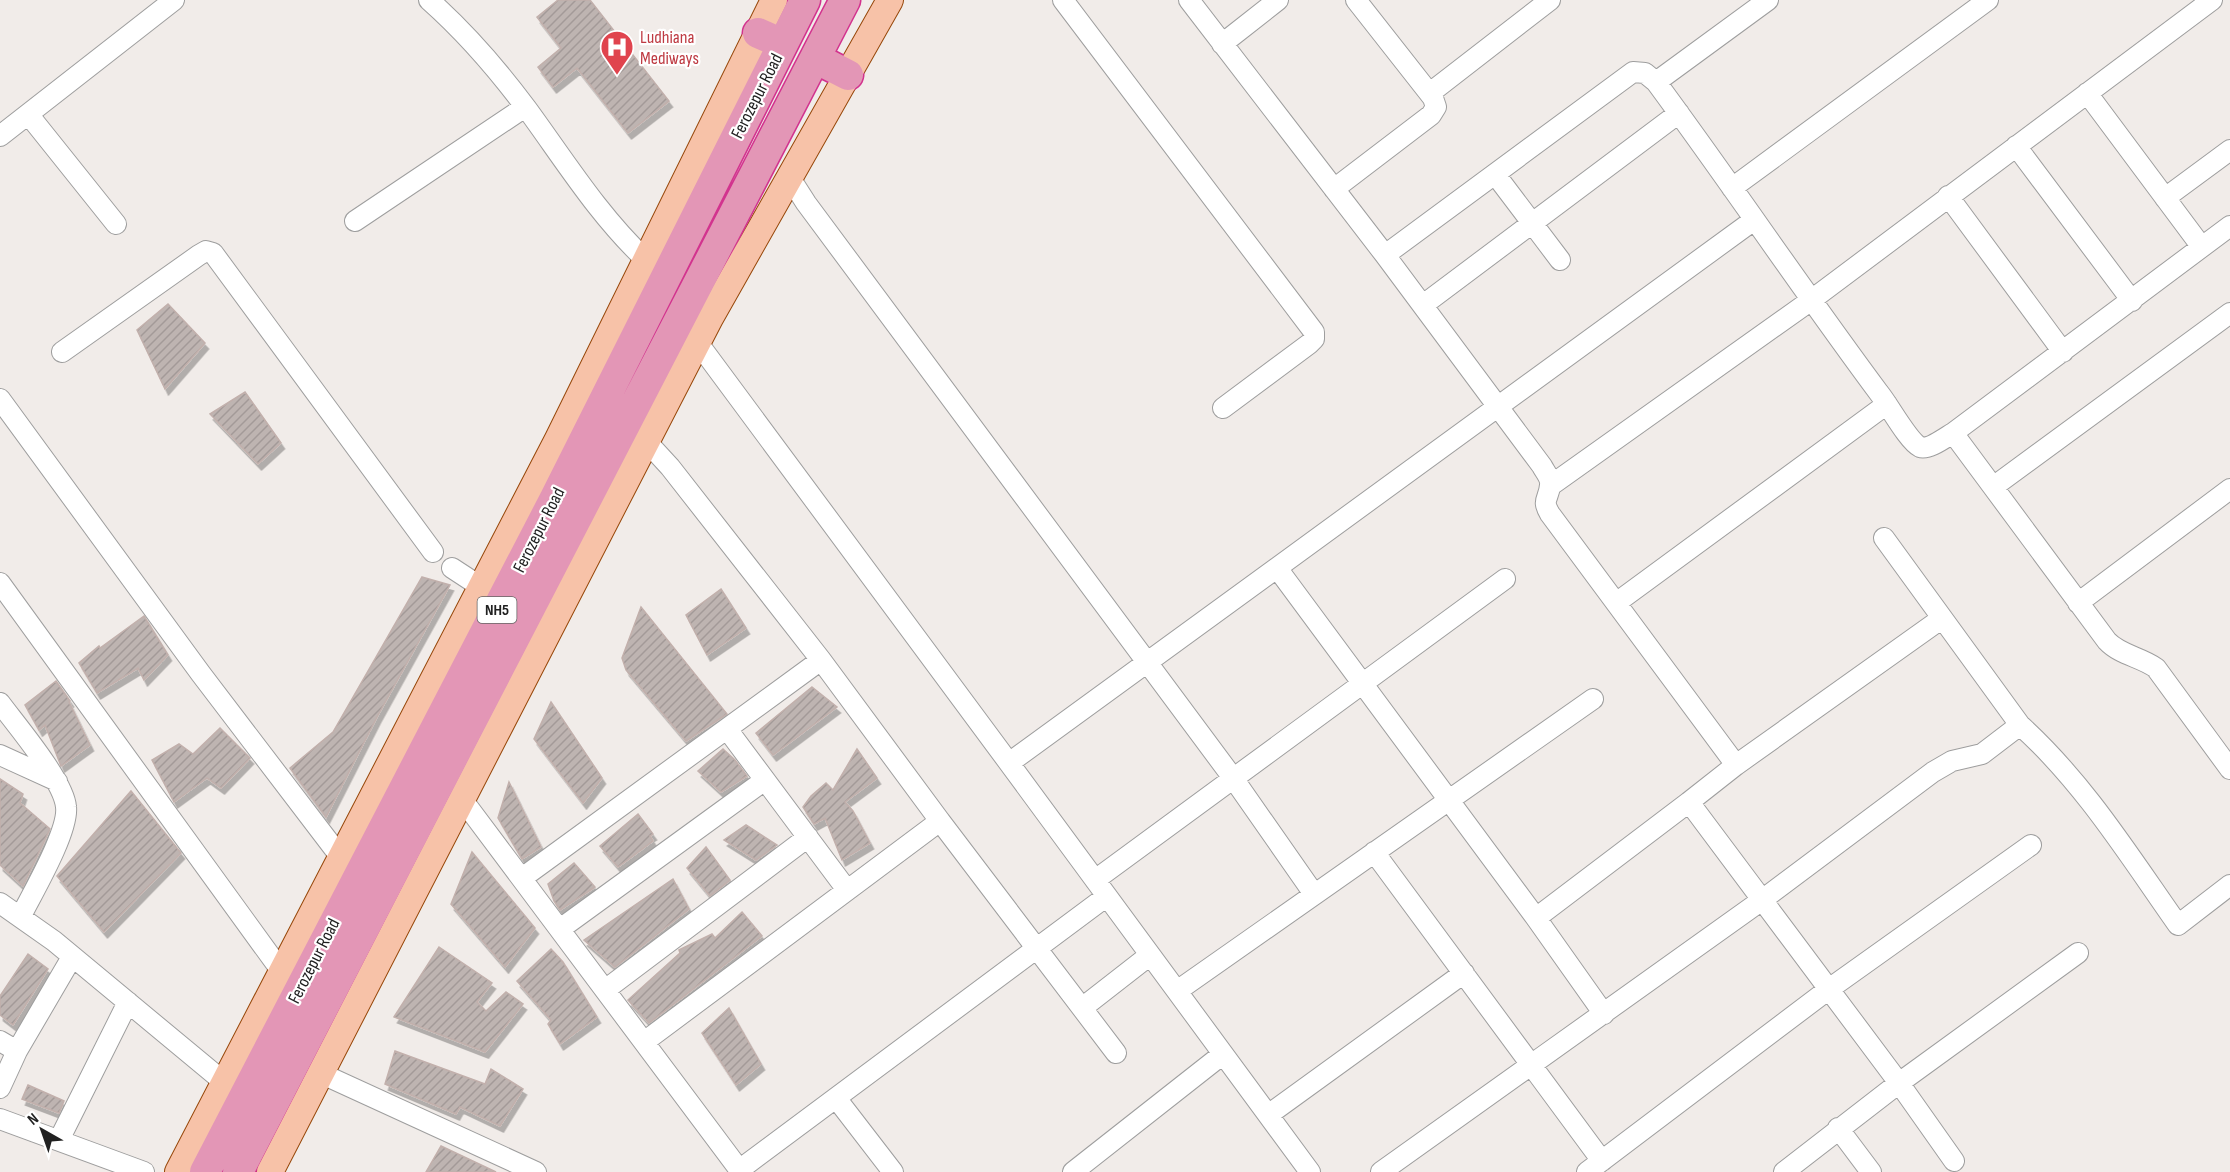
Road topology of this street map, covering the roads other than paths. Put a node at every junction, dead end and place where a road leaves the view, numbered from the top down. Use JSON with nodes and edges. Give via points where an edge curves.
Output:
{"nodes":[{"id":1,"x":174,"y":0,"type":"edge"},
{"id":2,"x":429,"y":0,"type":"edge"},
{"id":3,"x":774,"y":0,"type":"edge"},
{"id":4,"x":805,"y":0,"type":"edge"},
{"id":5,"x":845,"y":0,"type":"edge"},
{"id":6,"x":890,"y":0,"type":"edge"},
{"id":7,"x":1064,"y":0,"type":"edge"},
{"id":8,"x":1189,"y":0,"type":"edge"},
{"id":9,"x":1278,"y":0,"type":"edge"},
{"id":10,"x":1356,"y":0,"type":"edge"},
{"id":11,"x":1550,"y":0,"type":"edge"},
{"id":12,"x":1768,"y":0,"type":"edge"},
{"id":13,"x":1988,"y":0,"type":"edge"},
{"id":14,"x":2212,"y":0,"type":"edge"},
{"id":15,"x":770,"y":39,"type":"junction"},
{"id":16,"x":1222,"y":44,"type":"junction"},
{"id":17,"x":814,"y":58,"type":"junction"},
{"id":18,"x":848,"y":75,"type":"junction"},
{"id":19,"x":1656,"y":82,"type":"junction"},
{"id":20,"x":1430,"y":93,"type":"junction"},
{"id":21,"x":2087,"y":93,"type":"junction"},
{"id":22,"x":525,"y":107,"type":"junction"},
{"id":23,"x":1679,"y":113,"type":"junction"},
{"id":24,"x":28,"y":114,"type":"junction"},
{"id":25,"x":0,"y":136,"type":"edge"},
{"id":26,"x":2016,"y":146,"type":"junction"},
{"id":27,"x":2230,"y":150,"type":"edge"},
{"id":28,"x":1495,"y":174,"type":"junction"},
{"id":29,"x":790,"y":178,"type":"junction"},
{"id":30,"x":1732,"y":188,"type":"junction"},
{"id":31,"x":1334,"y":189,"type":"junction"},
{"id":32,"x":1948,"y":196,"type":"junction"},
{"id":33,"x":2165,"y":198,"type":"junction"},
{"id":34,"x":1754,"y":220,"type":"junction"},
{"id":35,"x":355,"y":221,"type":"dead end"},
{"id":36,"x":116,"y":224,"type":"dead end"},
{"id":37,"x":1531,"y":224,"type":"junction"},
{"id":38,"x":2230,"y":226,"type":"edge"},
{"id":39,"x":2201,"y":246,"type":"junction"},
{"id":40,"x":1385,"y":255,"type":"junction"},
{"id":41,"x":646,"y":260,"type":"junction"},
{"id":42,"x":1560,"y":260,"type":"dead end"},
{"id":43,"x":1810,"y":301,"type":"junction"},
{"id":44,"x":2132,"y":301,"type":"junction"},
{"id":45,"x":1423,"y":304,"type":"junction"},
{"id":46,"x":2230,"y":313,"type":"edge"},
{"id":47,"x":698,"y":343,"type":"junction"},
{"id":48,"x":62,"y":352,"type":"dead end"},
{"id":49,"x":2062,"y":352,"type":"junction"},
{"id":50,"x":0,"y":399,"type":"edge"},
{"id":51,"x":1887,"y":404,"type":"junction"},
{"id":52,"x":1500,"y":407,"type":"junction"},
{"id":53,"x":1223,"y":408,"type":"dead end"},
{"id":54,"x":1953,"y":433,"type":"junction"},
{"id":55,"x":647,"y":442,"type":"junction"},
{"id":56,"x":1550,"y":486,"type":"junction"},
{"id":57,"x":1994,"y":487,"type":"junction"},
{"id":58,"x":2230,"y":489,"type":"edge"},
{"id":59,"x":1884,"y":538,"type":"dead end"},
{"id":60,"x":433,"y":552,"type":"dead end"},
{"id":61,"x":452,"y":568,"type":"dead end"},
{"id":62,"x":1277,"y":568,"type":"junction"},
{"id":63,"x":1505,"y":579,"type":"dead end"},
{"id":64,"x":0,"y":583,"type":"edge"},
{"id":65,"x":482,"y":587,"type":"junction"},
{"id":66,"x":1616,"y":603,"type":"junction"},
{"id":67,"x":2078,"y":603,"type":"junction"},
{"id":68,"x":1941,"y":619,"type":"junction"},
{"id":69,"x":821,"y":660,"type":"junction"},
{"id":70,"x":1147,"y":664,"type":"junction"},
{"id":71,"x":1362,"y":683,"type":"junction"},
{"id":72,"x":1593,"y":699,"type":"dead end"},
{"id":73,"x":0,"y":703,"type":"edge"},
{"id":74,"x":2020,"y":725,"type":"junction"},
{"id":75,"x":727,"y":729,"type":"junction"},
{"id":76,"x":0,"y":755,"type":"edge"},
{"id":77,"x":1009,"y":763,"type":"junction"},
{"id":78,"x":1736,"y":765,"type":"junction"},
{"id":79,"x":2230,"y":769,"type":"edge"},
{"id":80,"x":1233,"y":778,"type":"junction"},
{"id":81,"x":765,"y":780,"type":"junction"},
{"id":82,"x":57,"y":782,"type":"junction"},
{"id":83,"x":462,"y":799,"type":"junction"},
{"id":84,"x":1449,"y":800,"type":"junction"},
{"id":85,"x":1689,"y":802,"type":"junction"},
{"id":86,"x":940,"y":821,"type":"junction"},
{"id":87,"x":807,"y":837,"type":"junction"},
{"id":88,"x":2031,"y":846,"type":"dead end"},
{"id":89,"x":1374,"y":852,"type":"junction"},
{"id":90,"x":342,"y":859,"type":"junction"},
{"id":91,"x":522,"y":878,"type":"junction"},
{"id":92,"x":1095,"y":880,"type":"junction"},
{"id":93,"x":2230,"y":885,"type":"edge"},
{"id":94,"x":847,"y":890,"type":"junction"},
{"id":95,"x":1314,"y":894,"type":"junction"},
{"id":96,"x":1107,"y":896,"type":"junction"},
{"id":97,"x":1762,"y":900,"type":"junction"},
{"id":98,"x":0,"y":903,"type":"edge"},
{"id":99,"x":21,"y":916,"type":"junction"},
{"id":100,"x":1536,"y":918,"type":"junction"},
{"id":101,"x":560,"y":929,"type":"junction"},
{"id":102,"x":1037,"y":948,"type":"junction"},
{"id":103,"x":2078,"y":953,"type":"dead end"},
{"id":104,"x":1150,"y":955,"type":"junction"},
{"id":105,"x":72,"y":957,"type":"junction"},
{"id":106,"x":282,"y":972,"type":"junction"},
{"id":107,"x":1464,"y":973,"type":"junction"},
{"id":108,"x":605,"y":990,"type":"junction"},
{"id":109,"x":1829,"y":990,"type":"junction"},
{"id":110,"x":1177,"y":991,"type":"junction"},
{"id":111,"x":128,"y":1002,"type":"junction"},
{"id":112,"x":1082,"y":1008,"type":"junction"},
{"id":113,"x":1604,"y":1014,"type":"junction"},
{"id":114,"x":0,"y":1041,"type":"edge"},
{"id":115,"x":644,"y":1042,"type":"junction"},
{"id":116,"x":17,"y":1051,"type":"junction"},
{"id":117,"x":1116,"y":1053,"type":"dead end"},
{"id":118,"x":1223,"y":1054,"type":"junction"},
{"id":119,"x":1532,"y":1064,"type":"junction"},
{"id":120,"x":320,"y":1073,"type":"junction"},
{"id":121,"x":224,"y":1082,"type":"junction"},
{"id":122,"x":1899,"y":1083,"type":"junction"},
{"id":123,"x":0,"y":1088,"type":"edge"},
{"id":124,"x":836,"y":1098,"type":"junction"},
{"id":125,"x":1268,"y":1115,"type":"junction"},
{"id":126,"x":0,"y":1119,"type":"edge"},
{"id":127,"x":1838,"y":1128,"type":"junction"},
{"id":128,"x":59,"y":1140,"type":"junction"},
{"id":129,"x":1954,"y":1161,"type":"dead end"},
{"id":130,"x":501,"y":1165,"type":"edge"},
{"id":131,"x":1594,"y":1166,"type":"edge"},
{"id":132,"x":1305,"y":1170,"type":"edge"},
{"id":133,"x":740,"y":1171,"type":"edge"},
{"id":134,"x":144,"y":1172,"type":"edge"},
{"id":135,"x":178,"y":1172,"type":"edge"},
{"id":136,"x":205,"y":1172,"type":"edge"},
{"id":137,"x":238,"y":1172,"type":"edge"},
{"id":138,"x":270,"y":1172,"type":"edge"},
{"id":139,"x":536,"y":1172,"type":"edge"},
{"id":140,"x":894,"y":1172,"type":"edge"},
{"id":141,"x":1073,"y":1172,"type":"edge"},
{"id":142,"x":1381,"y":1172,"type":"edge"},
{"id":143,"x":1784,"y":1172,"type":"edge"},
{"id":144,"x":1871,"y":1172,"type":"edge"}],
"edges":[{"from":1,"to":24,"type":"street"},
{"from":2,"to":22,"type":"street","via":[[454,22]]},
{"from":3,"to":15,"type":"main road"},
{"from":4,"to":15,"type":"highway","number":"NH5"},
{"from":5,"to":17,"type":"highway","number":"NH5"},
{"from":6,"to":18,"type":"main road"},
{"from":7,"to":53,"type":"street","via":[[1314,332],[1309,344]]},
{"from":8,"to":16,"type":"street"},
{"from":9,"to":16,"type":"street"},
{"from":10,"to":20,"type":"street"},
{"from":11,"to":20,"type":"street"},
{"from":12,"to":19,"type":"street"},
{"from":13,"to":30,"type":"street"},
{"from":14,"to":21,"type":"street"},
{"from":15,"to":41,"type":"main road"},
{"from":15,"to":136,"type":"highway","name":"Ferozepur Road","number":"NH5","via":[[555,498]]},
{"from":16,"to":31,"type":"street"},
{"from":17,"to":18,"type":"highway"},
{"from":17,"to":137,"type":"highway","name":"Ferozepur Road","number":"NH5"},
{"from":18,"to":29,"type":"main road"},
{"from":19,"to":23,"type":"street"},
{"from":19,"to":28,"type":"street","via":[[1646,73],[1633,72]]},
{"from":20,"to":31,"type":"street","via":[[1436,107],[1431,115]]},
{"from":21,"to":26,"type":"street"},
{"from":21,"to":33,"type":"street"},
{"from":22,"to":35,"type":"street"},
{"from":22,"to":41,"type":"street","via":[[609,221]]},
{"from":23,"to":30,"type":"street"},
{"from":23,"to":37,"type":"street"},
{"from":24,"to":25,"type":"street"},
{"from":24,"to":36,"type":"street"},
{"from":26,"to":32,"type":"street"},
{"from":26,"to":44,"type":"street"},
{"from":27,"to":33,"type":"street"},
{"from":28,"to":37,"type":"street"},
{"from":28,"to":40,"type":"street"},
{"from":29,"to":47,"type":"main road"},
{"from":29,"to":70,"type":"street"},
{"from":30,"to":34,"type":"street"},
{"from":31,"to":40,"type":"street"},
{"from":32,"to":43,"type":"street"},
{"from":32,"to":49,"type":"street"},
{"from":33,"to":39,"type":"street"},
{"from":34,"to":43,"type":"street"},
{"from":34,"to":52,"type":"street"},
{"from":37,"to":42,"type":"street"},
{"from":37,"to":45,"type":"street"},
{"from":38,"to":39,"type":"street"},
{"from":39,"to":44,"type":"street"},
{"from":40,"to":45,"type":"street"},
{"from":41,"to":65,"type":"main road"},
{"from":43,"to":51,"type":"street"},
{"from":43,"to":56,"type":"street"},
{"from":44,"to":49,"type":"street"},
{"from":45,"to":52,"type":"street"},
{"from":46,"to":57,"type":"street"},
{"from":47,"to":55,"type":"main road"},
{"from":47,"to":77,"type":"street"},
{"from":48,"to":60,"type":"street","via":[[199,255],[213,253]]},
{"from":49,"to":54,"type":"street"},
{"from":50,"to":90,"type":"street"},
{"from":51,"to":54,"type":"street","via":[[1920,447]]},
{"from":51,"to":66,"type":"street"},
{"from":52,"to":56,"type":"street","via":[[1542,466]]},
{"from":52,"to":62,"type":"street"},
{"from":54,"to":57,"type":"street"},
{"from":55,"to":69,"type":"street"},
{"from":55,"to":83,"type":"main road"},
{"from":56,"to":66,"type":"street","via":[[1545,507]]},
{"from":57,"to":67,"type":"street"},
{"from":58,"to":67,"type":"street"},
{"from":59,"to":68,"type":"street"},
{"from":61,"to":65,"type":"street"},
{"from":62,"to":70,"type":"street"},
{"from":62,"to":71,"type":"street"},
{"from":63,"to":71,"type":"street"},
{"from":64,"to":106,"type":"street"},
{"from":65,"to":90,"type":"main road"},
{"from":66,"to":78,"type":"street"},
{"from":67,"to":79,"type":"street","via":[[2112,646],[2156,668]]},
{"from":68,"to":74,"type":"street"},
{"from":68,"to":78,"type":"street"},
{"from":69,"to":75,"type":"street"},
{"from":69,"to":86,"type":"street"},
{"from":70,"to":77,"type":"street"},
{"from":70,"to":80,"type":"street"},
{"from":71,"to":80,"type":"street"},
{"from":71,"to":84,"type":"street"},
{"from":72,"to":84,"type":"street"},
{"from":73,"to":82,"type":"street"},
{"from":74,"to":93,"type":"street","via":[[2081,788],[2178,925]]},
{"from":74,"to":97,"type":"street","via":[[1982,754],[1952,761],[1933,772]]},
{"from":75,"to":81,"type":"street"},
{"from":75,"to":91,"type":"street"},
{"from":76,"to":82,"type":"street"},
{"from":77,"to":92,"type":"street"},
{"from":78,"to":85,"type":"street"},
{"from":80,"to":92,"type":"street"},
{"from":80,"to":95,"type":"street"},
{"from":81,"to":87,"type":"street"},
{"from":81,"to":101,"type":"street"},
{"from":82,"to":99,"type":"street","via":[[66,808],[65,822]]},
{"from":83,"to":91,"type":"street"},
{"from":83,"to":120,"type":"main road"},
{"from":84,"to":89,"type":"street"},
{"from":84,"to":100,"type":"street"},
{"from":85,"to":97,"type":"street"},
{"from":85,"to":100,"type":"street"},
{"from":86,"to":94,"type":"street"},
{"from":86,"to":102,"type":"street"},
{"from":87,"to":94,"type":"street"},
{"from":87,"to":108,"type":"street"},
{"from":88,"to":109,"type":"street"},
{"from":89,"to":95,"type":"street"},
{"from":89,"to":107,"type":"street"},
{"from":90,"to":106,"type":"main road"},
{"from":91,"to":101,"type":"street"},
{"from":92,"to":96,"type":"street"},
{"from":94,"to":115,"type":"street"},
{"from":95,"to":110,"type":"street"},
{"from":96,"to":102,"type":"street"},
{"from":96,"to":104,"type":"street"},
{"from":97,"to":109,"type":"street"},
{"from":97,"to":113,"type":"street"},
{"from":98,"to":99,"type":"street"},
{"from":99,"to":105,"type":"street"},
{"from":100,"to":113,"type":"street"},
{"from":101,"to":108,"type":"street"},
{"from":102,"to":112,"type":"street"},
{"from":102,"to":124,"type":"street"},
{"from":103,"to":122,"type":"street"},
{"from":104,"to":110,"type":"street"},
{"from":104,"to":112,"type":"street"},
{"from":105,"to":111,"type":"street"},
{"from":105,"to":116,"type":"street"},
{"from":106,"to":121,"type":"main road"},
{"from":107,"to":119,"type":"street"},
{"from":107,"to":125,"type":"street"},
{"from":108,"to":115,"type":"street"},
{"from":109,"to":122,"type":"street"},
{"from":109,"to":131,"type":"street"},
{"from":110,"to":118,"type":"street"},
{"from":111,"to":121,"type":"street"},
{"from":111,"to":128,"type":"street"},
{"from":112,"to":117,"type":"street"},
{"from":113,"to":119,"type":"street"},
{"from":114,"to":116,"type":"street"},
{"from":115,"to":133,"type":"street"},
{"from":116,"to":123,"type":"street"},
{"from":118,"to":125,"type":"street"},
{"from":118,"to":141,"type":"street"},
{"from":119,"to":131,"type":"street"},
{"from":119,"to":142,"type":"street"},
{"from":120,"to":130,"type":"street"},
{"from":120,"to":138,"type":"main road"},
{"from":121,"to":135,"type":"main road"},
{"from":122,"to":127,"type":"street"},
{"from":122,"to":129,"type":"street"},
{"from":124,"to":133,"type":"street"},
{"from":124,"to":140,"type":"street"},
{"from":125,"to":132,"type":"street"},
{"from":126,"to":128,"type":"street"},
{"from":127,"to":143,"type":"street"},
{"from":127,"to":144,"type":"street"},
{"from":128,"to":134,"type":"street"},
{"from":130,"to":139,"type":"street"}]}
